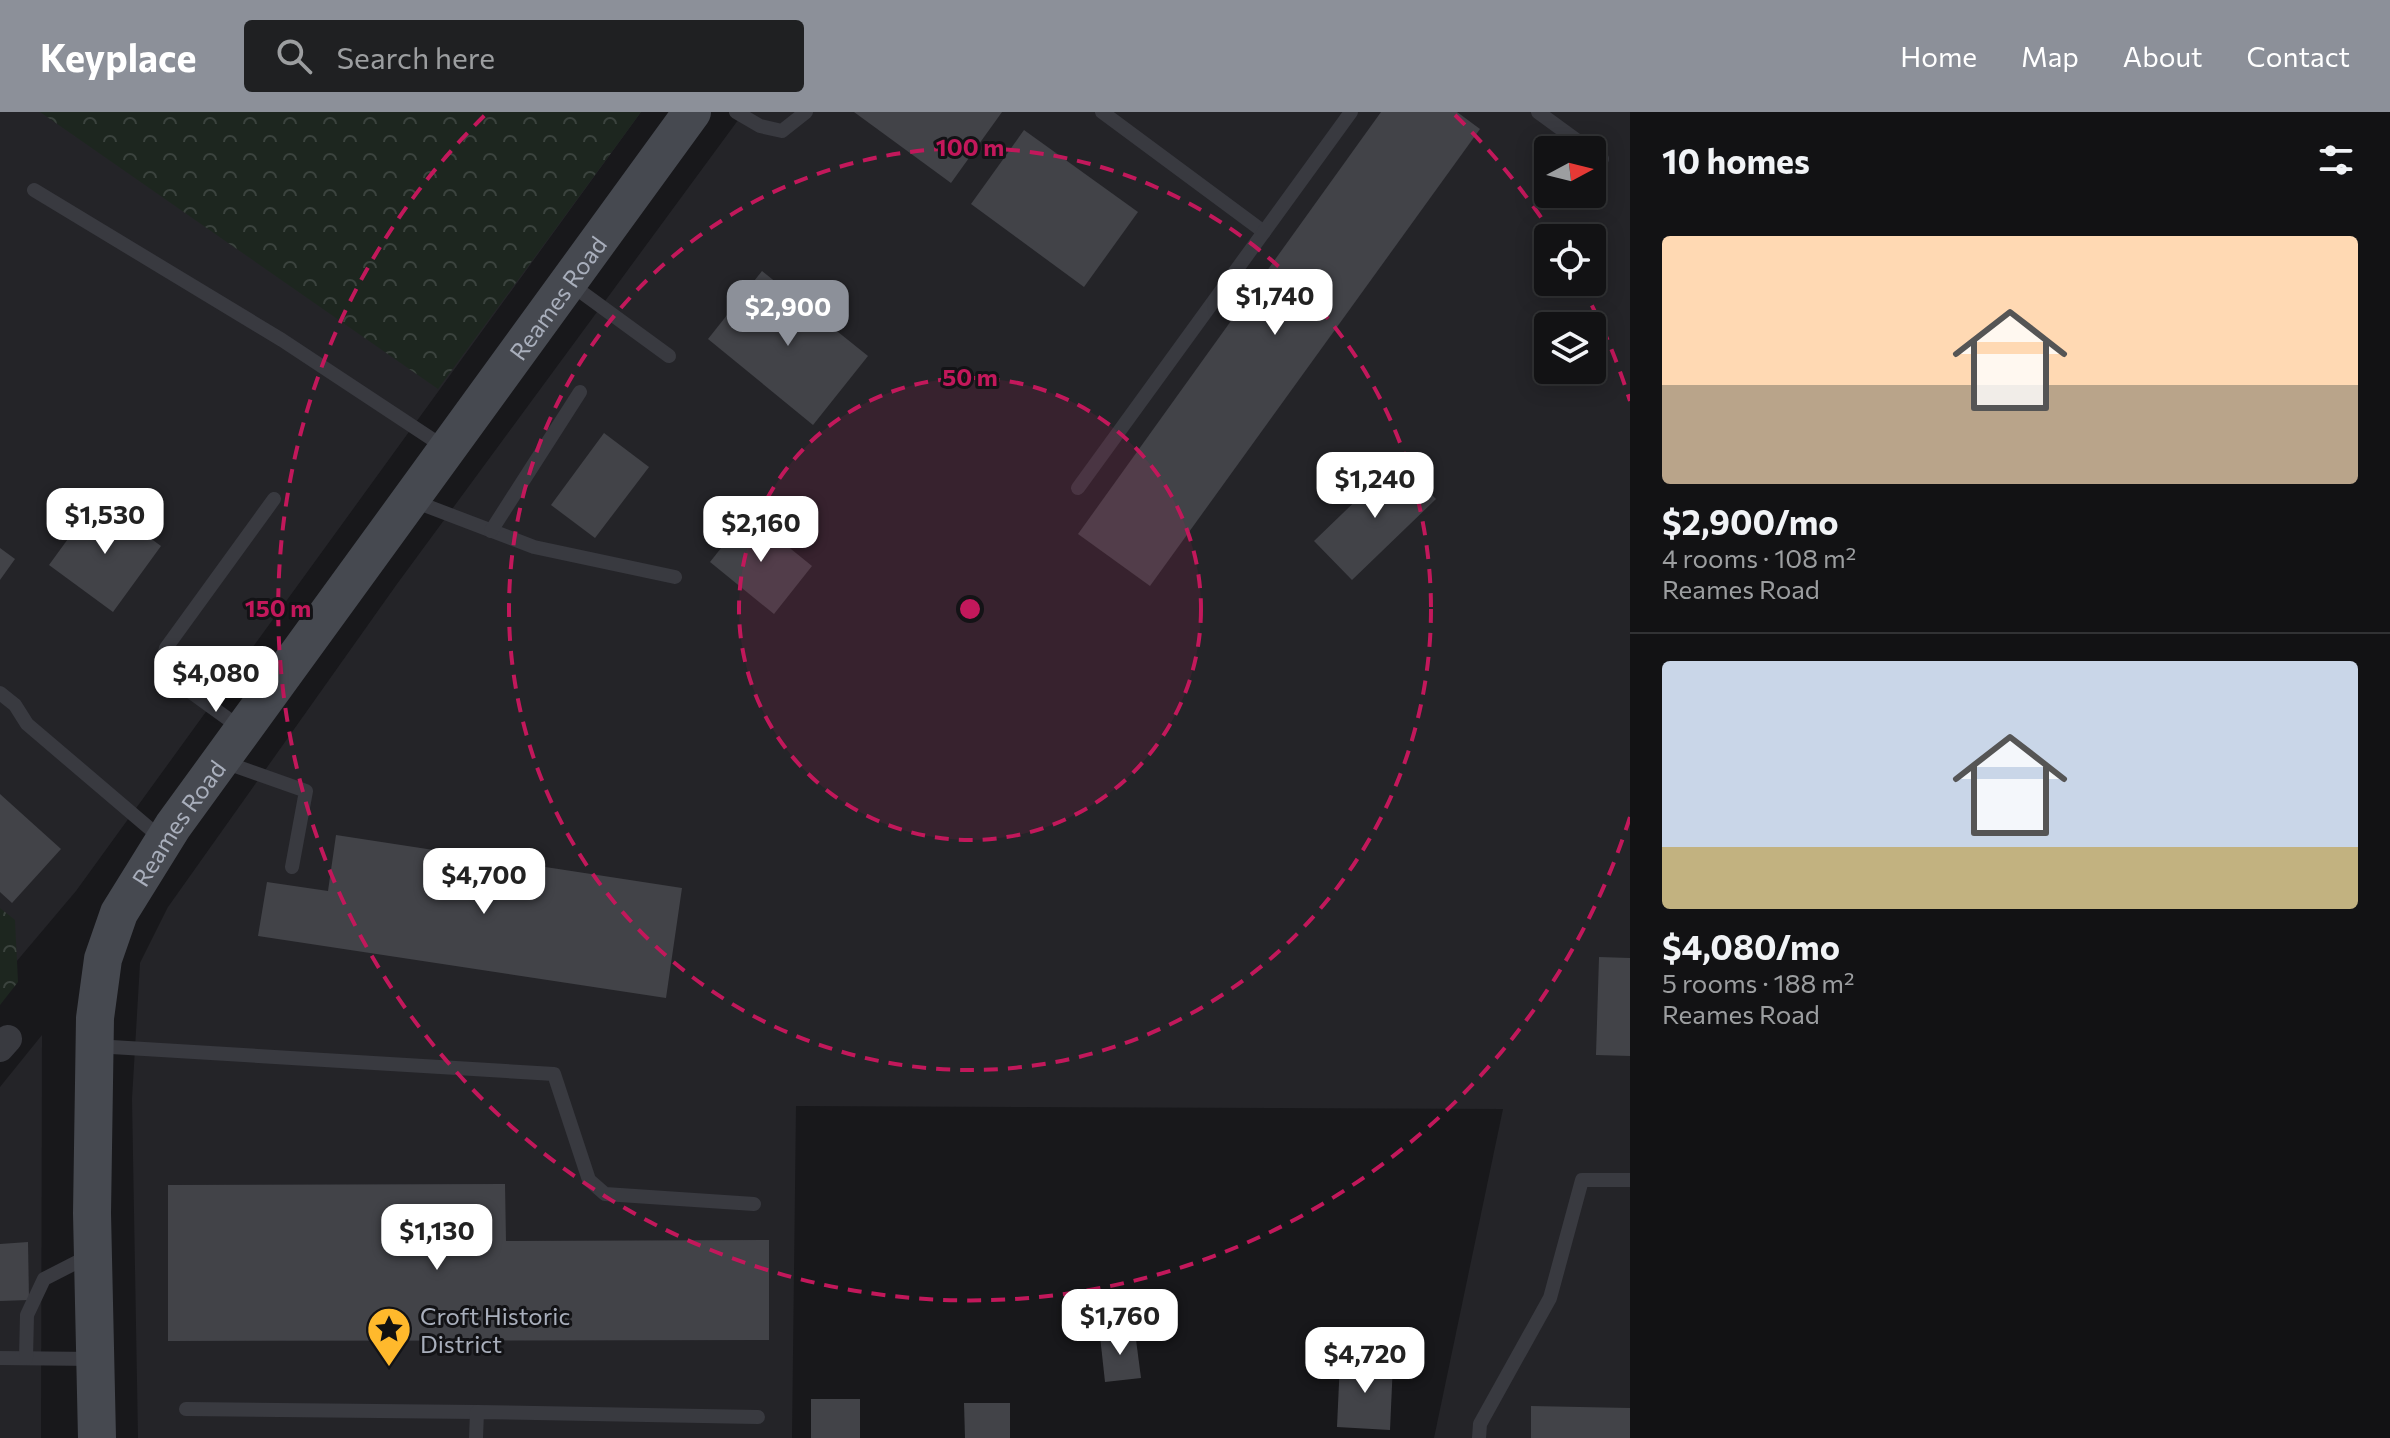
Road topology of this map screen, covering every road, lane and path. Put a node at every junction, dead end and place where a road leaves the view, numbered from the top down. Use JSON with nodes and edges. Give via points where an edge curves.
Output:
{"nodes":[{"id":1,"x":692,"y":112,"type":"edge"},
{"id":2,"x":736,"y":112,"type":"edge"},
{"id":3,"x":806,"y":112,"type":"edge"},
{"id":4,"x":1102,"y":112,"type":"edge"},
{"id":5,"x":1351,"y":112,"type":"edge"},
{"id":6,"x":1538,"y":112,"type":"edge"},
{"id":7,"x":1571,"y":136,"type":"edge"},
{"id":8,"x":34,"y":190,"type":"dead end"},
{"id":9,"x":1264,"y":232,"type":"junction"},
{"id":10,"x":568,"y":283,"type":"junction"},
{"id":11,"x":669,"y":356,"type":"dead end"},
{"id":12,"x":580,"y":392,"type":"dead end"},
{"id":13,"x":447,"y":449,"type":"junction"},
{"id":14,"x":1078,"y":488,"type":"dead end"},
{"id":15,"x":274,"y":499,"type":"dead end"},
{"id":16,"x":411,"y":499,"type":"junction"},
{"id":17,"x":491,"y":531,"type":"junction"},
{"id":18,"x":675,"y":577,"type":"dead end"},
{"id":19,"x":0,"y":693,"type":"edge"},
{"id":20,"x":243,"y":729,"type":"junction"},
{"id":21,"x":221,"y":761,"type":"junction"},
{"id":22,"x":163,"y":840,"type":"junction"},
{"id":23,"x":292,"y":867,"type":"dead end"},
{"id":24,"x":94,"y":1046,"type":"junction"},
{"id":25,"x":1630,"y":1180,"type":"edge"},
{"id":26,"x":754,"y":1204,"type":"dead end"},
{"id":27,"x":93,"y":1254,"type":"junction"},
{"id":28,"x":0,"y":1358,"type":"edge"},
{"id":29,"x":26,"y":1358,"type":"junction"},
{"id":30,"x":95,"y":1359,"type":"junction"},
{"id":31,"x":186,"y":1409,"type":"dead end"},
{"id":32,"x":477,"y":1412,"type":"junction"},
{"id":33,"x":758,"y":1417,"type":"dead end"},
{"id":34,"x":97,"y":1438,"type":"edge"},
{"id":35,"x":476,"y":1438,"type":"edge"},
{"id":36,"x":1479,"y":1438,"type":"edge"}],
"edges":[{"from":1,"to":10,"type":"main road","name":"Reames Road"},
{"from":2,"to":3,"type":"lane","via":[[782,131]]},
{"from":4,"to":9,"type":"lane"},
{"from":5,"to":9,"type":"lane"},
{"from":6,"to":7,"type":"lane"},
{"from":8,"to":13,"type":"lane","via":[[282,340]]},
{"from":9,"to":14,"type":"lane"},
{"from":10,"to":11,"type":"lane"},
{"from":10,"to":13,"type":"main road","name":"Reames Road"},
{"from":12,"to":17,"type":"lane"},
{"from":13,"to":16,"type":"main road","name":"Reames Road"},
{"from":15,"to":20,"type":"lane","via":[[166,648],[163,662],[173,679]]},
{"from":16,"to":17,"type":"lane"},
{"from":16,"to":20,"type":"main road","name":"Reames Road"},
{"from":17,"to":18,"type":"lane","via":[[534,547]]},
{"from":19,"to":22,"type":"lane","via":[[27,724]]},
{"from":20,"to":21,"type":"main road","name":"Reames Road"},
{"from":21,"to":22,"type":"main road","name":"Reames Road"},
{"from":21,"to":23,"type":"lane","via":[[306,791]]},
{"from":22,"to":24,"type":"main road","name":"Reames Road","via":[[119,913],[103,959]]},
{"from":24,"to":26,"type":"lane","via":[[554,1074],[589,1180],[605,1194]]},
{"from":24,"to":27,"type":"main road","name":"Reames Road"},
{"from":25,"to":36,"type":"lane","via":[[1582,1180],[1550,1298],[1480,1424]]},
{"from":27,"to":29,"type":"lane","via":[[44,1279],[27,1315]]},
{"from":27,"to":30,"type":"main road","name":"Reames Road"},
{"from":28,"to":29,"type":"lane"},
{"from":29,"to":30,"type":"lane"},
{"from":30,"to":34,"type":"main road","name":"Reames Road"},
{"from":31,"to":32,"type":"lane"},
{"from":32,"to":33,"type":"lane"},
{"from":32,"to":35,"type":"lane"}]}
